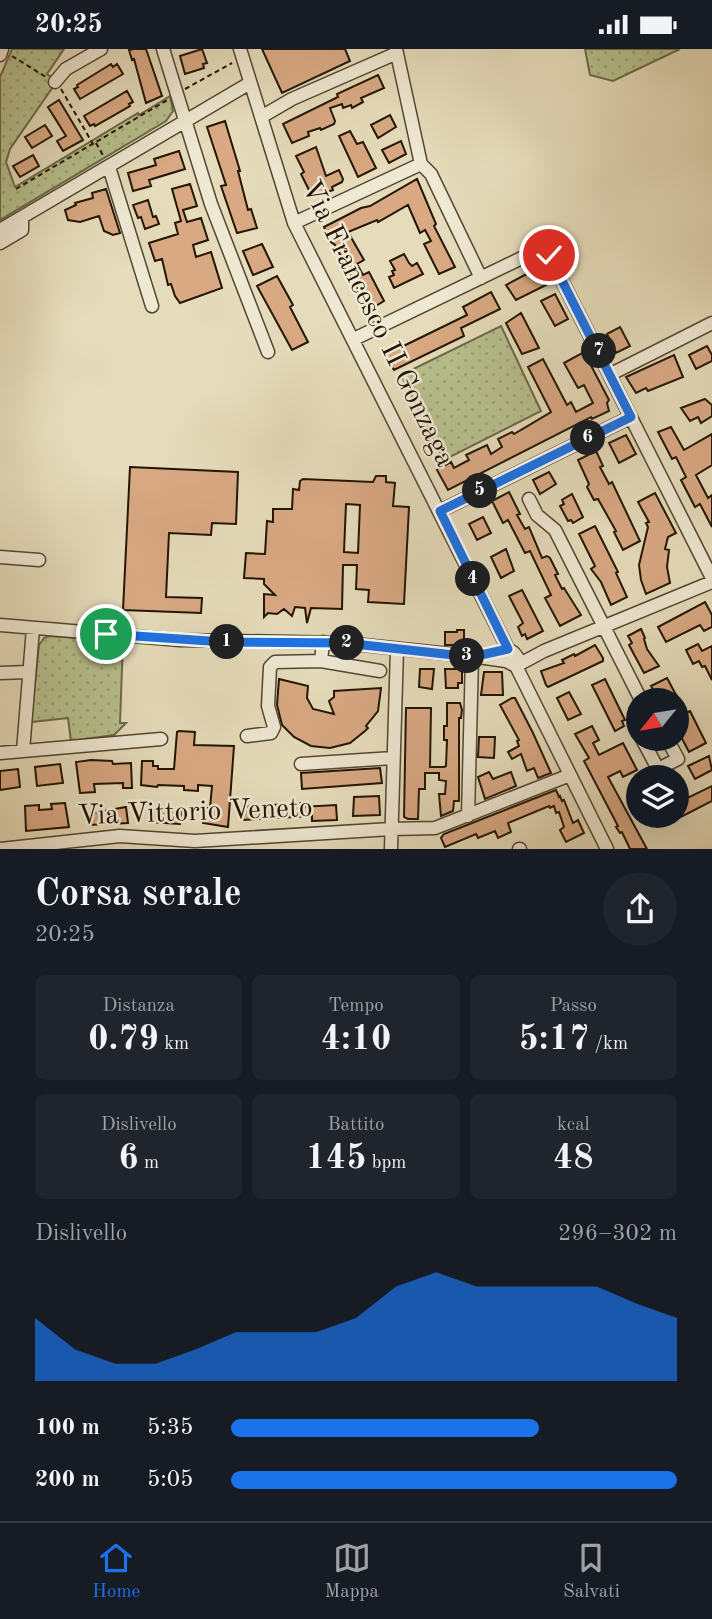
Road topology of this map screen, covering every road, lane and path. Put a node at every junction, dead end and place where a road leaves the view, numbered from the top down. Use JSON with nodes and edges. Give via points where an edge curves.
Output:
{"nodes":[{"id":1,"x":2,"y":49,"type":"edge"},
{"id":2,"x":101,"y":49,"type":"edge"},
{"id":3,"x":163,"y":49,"type":"edge"},
{"id":4,"x":397,"y":51,"type":"edge"},
{"id":5,"x":0,"y":54,"type":"edge"},
{"id":6,"x":238,"y":55,"type":"edge"},
{"id":7,"x":55,"y":82,"type":"dead end"},
{"id":8,"x":250,"y":83,"type":"junction"},
{"id":9,"x":177,"y":94,"type":"junction"},
{"id":10,"x":232,"y":94,"type":"junction"},
{"id":11,"x":256,"y":102,"type":"junction"},
{"id":12,"x":261,"y":117,"type":"junction"},
{"id":13,"x":184,"y":121,"type":"junction"},
{"id":14,"x":96,"y":143,"type":"junction"},
{"id":15,"x":421,"y":164,"type":"junction"},
{"id":16,"x":109,"y":167,"type":"junction"},
{"id":17,"x":16,"y":189,"type":"dead end"},
{"id":18,"x":22,"y":217,"type":"junction"},
{"id":19,"x":294,"y":223,"type":"junction"},
{"id":20,"x":0,"y":230,"type":"edge"},
{"id":21,"x":0,"y":243,"type":"edge"},
{"id":22,"x":481,"y":278,"type":"junction"},
{"id":23,"x":152,"y":306,"type":"dead end"},
{"id":24,"x":712,"y":323,"type":"edge"},
{"id":25,"x":354,"y":339,"type":"junction"},
{"id":26,"x":268,"y":352,"type":"dead end"},
{"id":27,"x":611,"y":374,"type":"junction"},
{"id":28,"x":631,"y":417,"type":"junction"},
{"id":29,"x":529,"y":499,"type":"dead end"},
{"id":30,"x":440,"y":511,"type":"junction"},
{"id":31,"x":0,"y":557,"type":"edge"},
{"id":32,"x":39,"y":560,"type":"dead end"},
{"id":33,"x":712,"y":580,"type":"edge"},
{"id":34,"x":0,"y":625,"type":"edge"},
{"id":35,"x":603,"y":627,"type":"junction"},
{"id":36,"x":33,"y":628,"type":"junction"},
{"id":37,"x":323,"y":642,"type":"junction"},
{"id":38,"x":397,"y":649,"type":"junction"},
{"id":39,"x":475,"y":657,"type":"junction"},
{"id":40,"x":511,"y":657,"type":"junction"},
{"id":41,"x":321,"y":661,"type":"junction"},
{"id":42,"x":380,"y":671,"type":"dead end"},
{"id":43,"x":28,"y":672,"type":"junction"},
{"id":44,"x":0,"y":673,"type":"edge"},
{"id":45,"x":635,"y":688,"type":"edge"},
{"id":46,"x":247,"y":736,"type":"dead end"},
{"id":47,"x":161,"y":740,"type":"dead end"},
{"id":48,"x":23,"y":751,"type":"junction"},
{"id":49,"x":648,"y":751,"type":"edge"},
{"id":50,"x":674,"y":751,"type":"edge"},
{"id":51,"x":0,"y":753,"type":"edge"},
{"id":52,"x":393,"y":758,"type":"junction"},
{"id":53,"x":301,"y":764,"type":"dead end"},
{"id":54,"x":570,"y":775,"type":"junction"},
{"id":55,"x":468,"y":816,"type":"junction"},
{"id":56,"x":391,"y":829,"type":"junction"},
{"id":57,"x":119,"y":842,"type":"edge"},
{"id":58,"x":272,"y":842,"type":"edge"},
{"id":59,"x":194,"y":845,"type":"edge"},
{"id":60,"x":0,"y":849,"type":"edge"},
{"id":61,"x":391,"y":849,"type":"edge"},
{"id":62,"x":607,"y":849,"type":"edge"}],
"edges":[{"from":1,"to":5,"type":"street"},
{"from":2,"to":7,"type":"street","via":[[66,69]]},
{"from":3,"to":9,"type":"street"},
{"from":4,"to":12,"type":"street"},
{"from":4,"to":15,"type":"street"},
{"from":6,"to":8,"type":"street","name":"Via Francesco II Gonzaga"},
{"from":6,"to":9,"type":"path"},
{"from":8,"to":10,"type":"street"},
{"from":8,"to":11,"type":"street","name":"Via Francesco II Gonzaga"},
{"from":9,"to":13,"type":"street"},
{"from":9,"to":14,"type":"path"},
{"from":10,"to":11,"type":"street"},
{"from":10,"to":13,"type":"street"},
{"from":11,"to":12,"type":"street","name":"Via Francesco II Gonzaga"},
{"from":12,"to":19,"type":"street","name":"Via Francesco II Gonzaga"},
{"from":13,"to":16,"type":"street"},
{"from":13,"to":26,"type":"street"},
{"from":14,"to":16,"type":"path"},
{"from":14,"to":17,"type":"path"},
{"from":15,"to":19,"type":"street"},
{"from":15,"to":22,"type":"street","via":[[431,174]]},
{"from":16,"to":18,"type":"street"},
{"from":16,"to":23,"type":"street"},
{"from":18,"to":20,"type":"street"},
{"from":18,"to":21,"type":"street","via":[[22,230]]},
{"from":19,"to":25,"type":"street","name":"Via Francesco II Gonzaga"},
{"from":22,"to":25,"type":"street"},
{"from":22,"to":27,"type":"street","via":[[534,252],[549,255]]},
{"from":24,"to":27,"type":"street"},
{"from":25,"to":30,"type":"street","name":"Via Francesco II Gonzaga"},
{"from":27,"to":28,"type":"street"},
{"from":28,"to":30,"type":"street"},
{"from":28,"to":33,"type":"street"},
{"from":29,"to":35,"type":"street","via":[[537,515],[555,530]]},
{"from":30,"to":40,"type":"street","name":"Via Francesco II Gonzaga"},
{"from":31,"to":32,"type":"street"},
{"from":33,"to":35,"type":"street"},
{"from":34,"to":36,"type":"street"},
{"from":35,"to":40,"type":"street","via":[[544,651]]},
{"from":35,"to":45,"type":"street"},
{"from":36,"to":37,"type":"street","via":[[180,640]]},
{"from":36,"to":43,"type":"street"},
{"from":37,"to":38,"type":"street"},
{"from":37,"to":41,"type":"street"},
{"from":38,"to":39,"type":"street"},
{"from":38,"to":52,"type":"street"},
{"from":39,"to":40,"type":"street"},
{"from":39,"to":55,"type":"street"},
{"from":40,"to":54,"type":"street","name":"Via Francesco II Gonzaga"},
{"from":41,"to":42,"type":"street"},
{"from":41,"to":46,"type":"street","via":[[275,662],[270,667],[268,706],[274,727],[271,733]]},
{"from":43,"to":44,"type":"street"},
{"from":43,"to":48,"type":"street"},
{"from":47,"to":48,"type":"street"},
{"from":48,"to":51,"type":"street"},
{"from":49,"to":50,"type":"street","via":[[658,769],[678,759]]},
{"from":52,"to":53,"type":"street"},
{"from":52,"to":56,"type":"street"},
{"from":54,"to":55,"type":"street","name":"Via Vittorio Veneto"},
{"from":54,"to":62,"type":"street","name":"Via Francesco II Gonzaga"},
{"from":55,"to":56,"type":"street","name":"Via Vittorio Veneto","via":[[435,828]]},
{"from":56,"to":58,"type":"street","name":"Via Vittorio Veneto"},
{"from":56,"to":61,"type":"street"},
{"from":57,"to":59,"type":"street","name":"Via Vittorio Veneto"},
{"from":57,"to":60,"type":"street","name":"Via Vittorio Veneto"},
{"from":58,"to":59,"type":"street","name":"Via Vittorio Veneto"}]}
